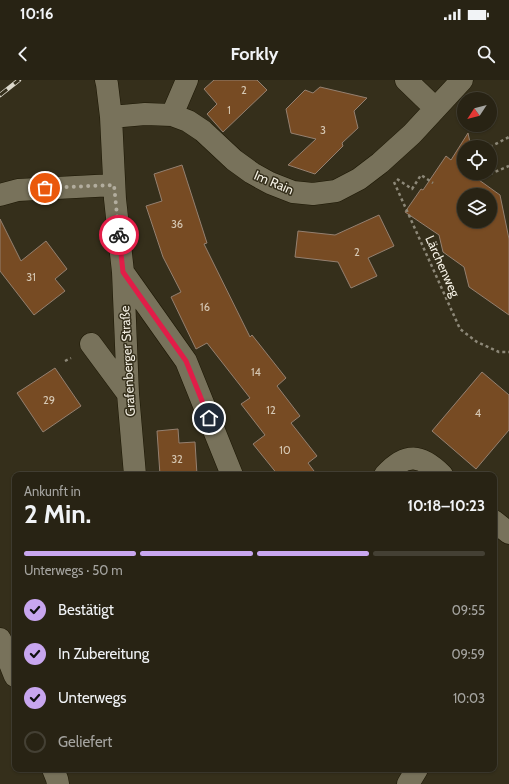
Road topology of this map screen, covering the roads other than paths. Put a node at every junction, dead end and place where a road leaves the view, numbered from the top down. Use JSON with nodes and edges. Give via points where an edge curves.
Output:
{"nodes":[{"id":1,"x":106,"y":80,"type":"edge"},
{"id":2,"x":187,"y":80,"type":"edge"},
{"id":3,"x":406,"y":80,"type":"edge"},
{"id":4,"x":462,"y":80,"type":"edge"},
{"id":5,"x":435,"y":108,"type":"junction"},
{"id":6,"x":172,"y":115,"type":"junction"},
{"id":7,"x":111,"y":117,"type":"junction"},
{"id":8,"x":114,"y":185,"type":"junction"},
{"id":9,"x":0,"y":195,"type":"edge"},
{"id":10,"x":123,"y":272,"type":"junction"},
{"id":11,"x":91,"y":344,"type":"dead end"},
{"id":12,"x":128,"y":394,"type":"junction"},
{"id":13,"x":135,"y":472,"type":"edge"},
{"id":14,"x":231,"y":472,"type":"edge"},
{"id":15,"x":388,"y":472,"type":"edge"},
{"id":16,"x":439,"y":472,"type":"edge"},
{"id":17,"x":497,"y":523,"type":"edge"},
{"id":18,"x":509,"y":533,"type":"edge"},
{"id":19,"x":0,"y":639,"type":"edge"},
{"id":20,"x":12,"y":669,"type":"edge"},
{"id":21,"x":415,"y":772,"type":"edge"},
{"id":22,"x":408,"y":784,"type":"edge"}],
"edges":[{"from":1,"to":7,"type":"street","name":"Grafenberger Straße"},
{"from":2,"to":6,"type":"street"},
{"from":3,"to":5,"type":"street"},
{"from":4,"to":5,"type":"street","name":"Im Rain"},
{"from":5,"to":6,"type":"street","name":"Im Rain","via":[[412,134],[359,178],[336,191],[313,194],[293,192],[252,173],[203,131],[188,121]]},
{"from":6,"to":7,"type":"street","name":"Im Rain"},
{"from":7,"to":8,"type":"street","name":"Grafenberger Straße"},
{"from":8,"to":9,"type":"street","via":[[18,190]]},
{"from":8,"to":10,"type":"street","name":"Grafenberger Straße"},
{"from":10,"to":12,"type":"street","name":"Grafenberger Straße"},
{"from":10,"to":14,"type":"street","via":[[186,361]]},
{"from":11,"to":12,"type":"street"},
{"from":12,"to":13,"type":"street","name":"Grafenberger Straße"},
{"from":15,"to":16,"type":"street","via":[[399,462],[418,458],[434,466]]},
{"from":17,"to":18,"type":"street"},
{"from":19,"to":20,"type":"street"},
{"from":21,"to":22,"type":"street"}]}
